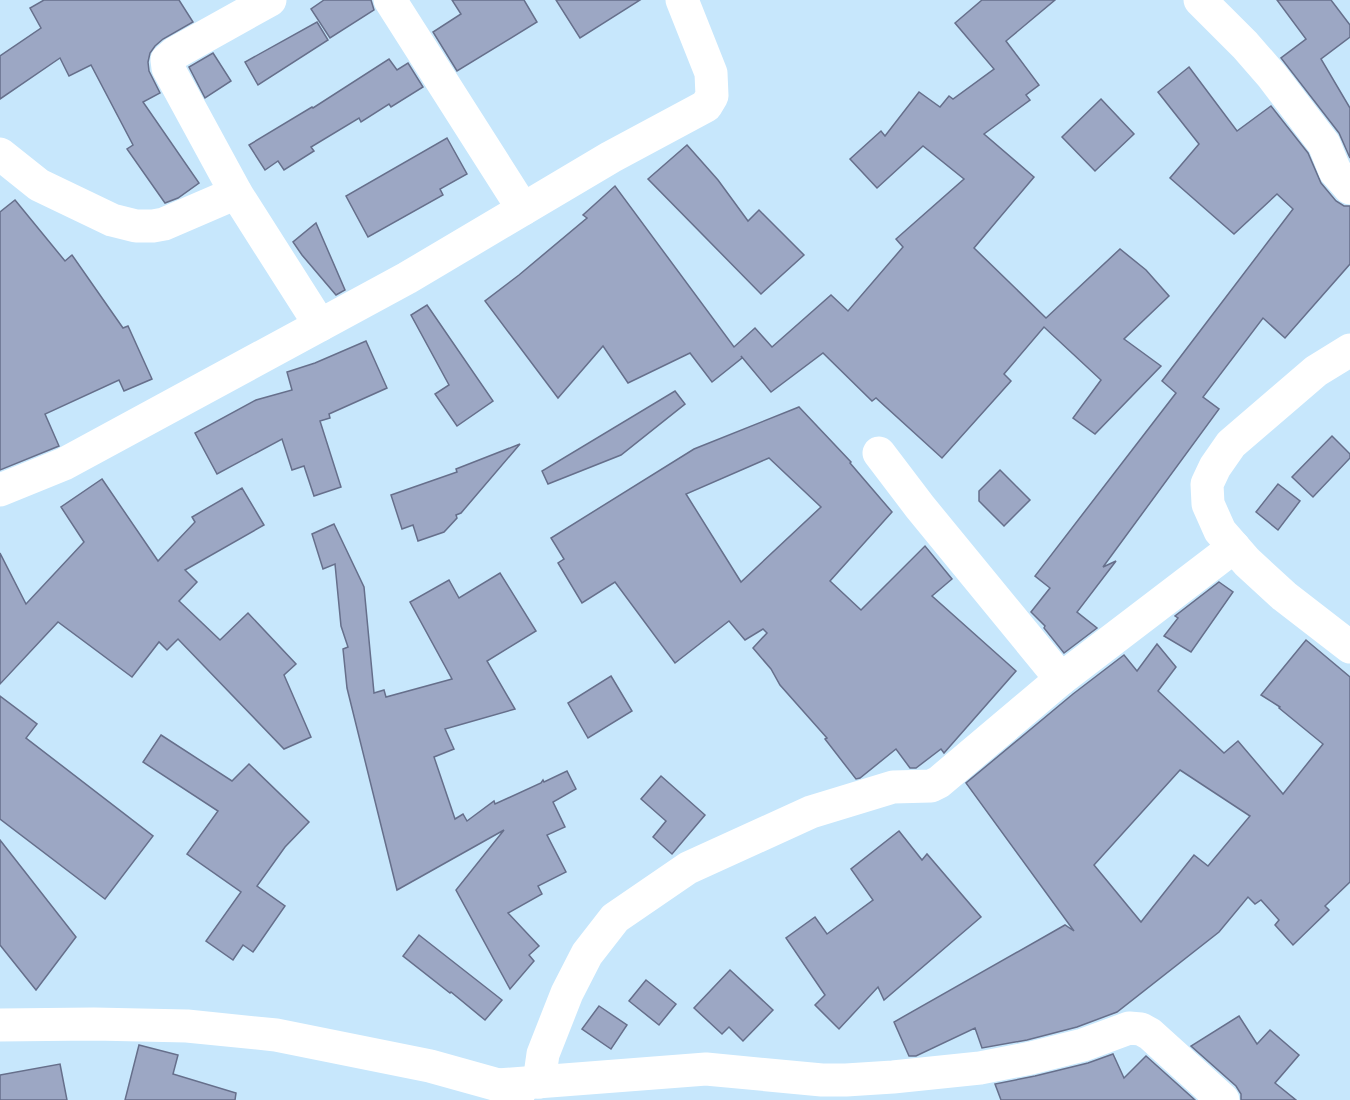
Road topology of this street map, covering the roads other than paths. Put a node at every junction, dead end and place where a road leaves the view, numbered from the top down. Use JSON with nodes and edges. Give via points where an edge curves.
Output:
{"nodes":[{"id":1,"x":270,"y":0,"type":"edge"},
{"id":2,"x":390,"y":0,"type":"edge"},
{"id":3,"x":682,"y":0,"type":"edge"},
{"id":4,"x":1200,"y":0,"type":"edge"},
{"id":5,"x":0,"y":154,"type":"edge"},
{"id":6,"x":1350,"y":188,"type":"edge"},
{"id":7,"x":236,"y":193,"type":"junction"},
{"id":8,"x":523,"y":209,"type":"junction"},
{"id":9,"x":320,"y":325,"type":"junction"},
{"id":10,"x":1350,"y":350,"type":"edge"},
{"id":11,"x":879,"y":453,"type":"dead end"},
{"id":12,"x":0,"y":490,"type":"edge"},
{"id":13,"x":1234,"y":547,"type":"junction"},
{"id":14,"x":1350,"y":647,"type":"edge"},
{"id":15,"x":1061,"y":678,"type":"junction"},
{"id":16,"x":0,"y":1025,"type":"edge"},
{"id":17,"x":538,"y":1091,"type":"edge"},
{"id":18,"x":1223,"y":1100,"type":"edge"}],
"edges":[{"from":1,"to":7,"type":"street","via":[[167,60]]},
{"from":2,"to":8,"type":"street"},
{"from":3,"to":8,"type":"street","via":[[711,74],[712,96],[706,106]]},
{"from":4,"to":6,"type":"street","via":[[1272,76],[1324,144],[1335,171]]},
{"from":5,"to":7,"type":"street","via":[[39,185],[112,220],[136,226],[164,224]]},
{"from":7,"to":9,"type":"street"},
{"from":8,"to":9,"type":"street"},
{"from":9,"to":12,"type":"street","via":[[63,464]]},
{"from":10,"to":13,"type":"street","via":[[1316,371],[1231,444],[1215,467],[1207,484],[1208,504],[1220,531]]},
{"from":11,"to":15,"type":"street"},
{"from":13,"to":14,"type":"street","via":[[1284,596]]},
{"from":13,"to":15,"type":"street"},
{"from":15,"to":17,"type":"street","via":[[939,782],[931,786],[893,787],[811,812],[688,868],[615,918],[587,954],[567,993],[543,1054]]},
{"from":16,"to":17,"type":"street","via":[[188,1026],[276,1035]]},
{"from":17,"to":18,"type":"street","via":[[706,1069],[846,1080],[980,1068],[1083,1045],[1129,1028],[1150,1034]]}]}
